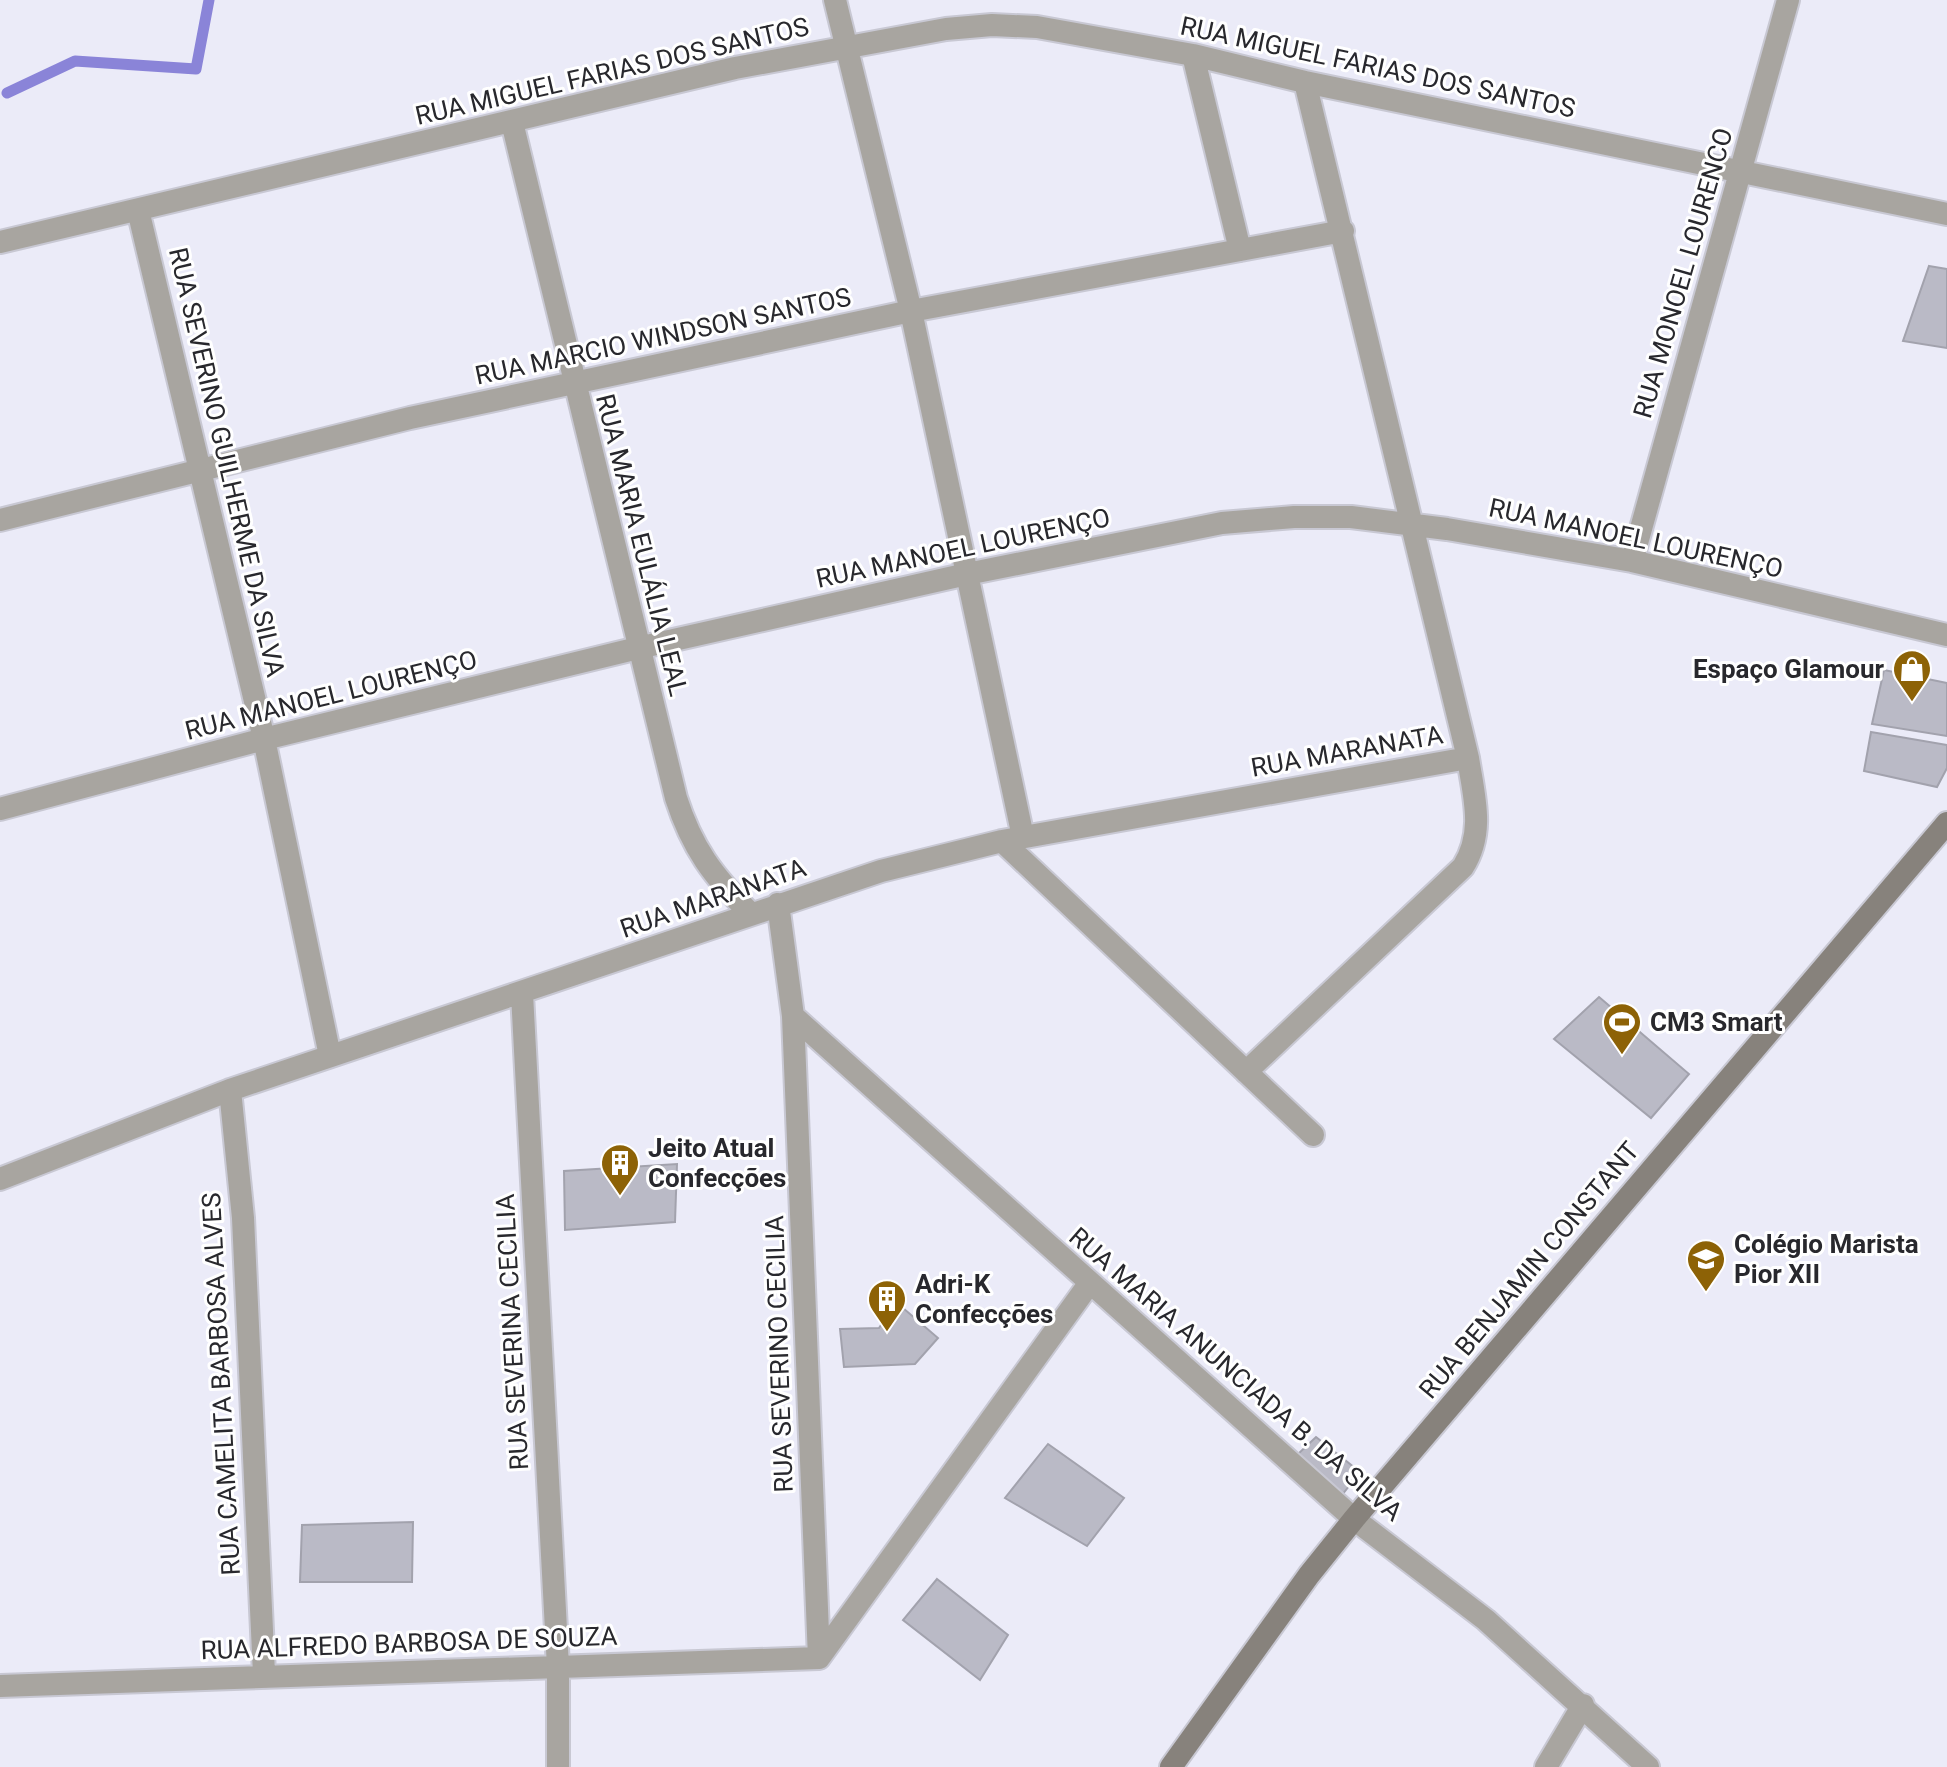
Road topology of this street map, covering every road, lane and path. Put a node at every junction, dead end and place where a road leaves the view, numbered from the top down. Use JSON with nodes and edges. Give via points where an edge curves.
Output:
{"nodes":[{"id":1,"x":835,"y":0,"type":"edge"},
{"id":2,"x":1788,"y":0,"type":"edge"},
{"id":3,"x":845,"y":48,"type":"junction"},
{"id":4,"x":1193,"y":55,"type":"junction"},
{"id":5,"x":1305,"y":82,"type":"junction"},
{"id":6,"x":512,"y":122,"type":"junction"},
{"id":7,"x":1742,"y":172,"type":"junction"},
{"id":8,"x":138,"y":210,"type":"junction"},
{"id":9,"x":1947,"y":214,"type":"edge"},
{"id":10,"x":1343,"y":231,"type":"junction"},
{"id":11,"x":0,"y":242,"type":"edge"},
{"id":12,"x":1240,"y":250,"type":"junction"},
{"id":13,"x":911,"y":311,"type":"junction"},
{"id":14,"x":573,"y":385,"type":"junction"},
{"id":15,"x":198,"y":470,"type":"junction"},
{"id":16,"x":0,"y":520,"type":"edge"},
{"id":17,"x":1413,"y":524,"type":"junction"},
{"id":18,"x":1632,"y":561,"type":"junction"},
{"id":19,"x":967,"y":574,"type":"junction"},
{"id":20,"x":1947,"y":635,"type":"edge"},
{"id":21,"x":638,"y":648,"type":"junction"},
{"id":22,"x":264,"y":739,"type":"junction"},
{"id":23,"x":1468,"y":758,"type":"junction"},
{"id":24,"x":0,"y":809,"type":"edge"},
{"id":25,"x":1947,"y":823,"type":"edge"},
{"id":26,"x":1013,"y":839,"type":"junction"},
{"id":27,"x":778,"y":904,"type":"junction"},
{"id":28,"x":750,"y":913,"type":"junction"},
{"id":29,"x":522,"y":994,"type":"junction"},
{"id":30,"x":793,"y":1016,"type":"junction"},
{"id":31,"x":330,"y":1056,"type":"junction"},
{"id":32,"x":1246,"y":1072,"type":"junction"},
{"id":33,"x":230,"y":1090,"type":"junction"},
{"id":34,"x":1313,"y":1135,"type":"dead end"},
{"id":35,"x":0,"y":1179,"type":"edge"},
{"id":36,"x":1089,"y":1284,"type":"junction"},
{"id":37,"x":1354,"y":1519,"type":"junction"},
{"id":38,"x":819,"y":1658,"type":"junction"},
{"id":39,"x":558,"y":1667,"type":"junction"},
{"id":40,"x":264,"y":1674,"type":"junction"},
{"id":41,"x":0,"y":1686,"type":"edge"},
{"id":42,"x":1583,"y":1705,"type":"junction"},
{"id":43,"x":558,"y":1767,"type":"edge"},
{"id":44,"x":1171,"y":1767,"type":"edge"},
{"id":45,"x":1546,"y":1767,"type":"edge"},
{"id":46,"x":1648,"y":1767,"type":"edge"}],
"edges":[{"from":1,"to":3,"type":"street"},
{"from":2,"to":7,"type":"street","name":"RUA MONOEL LOURENCO"},
{"from":3,"to":4,"type":"street","name":"RUA MIGUEL FARIAS DOS SANTOS","via":[[992,25],[1037,27]]},
{"from":3,"to":6,"type":"street","name":"RUA MIGUEL FARIAS DOS SANTOS","via":[[735,68]]},
{"from":3,"to":13,"type":"street"},
{"from":4,"to":5,"type":"street","name":"RUA MIGUEL FARIAS DOS SANTOS"},
{"from":4,"to":12,"type":"street"},
{"from":5,"to":7,"type":"street","name":"RUA MIGUEL FARIAS DOS SANTOS"},
{"from":5,"to":10,"type":"street"},
{"from":6,"to":8,"type":"street","name":"RUA MIGUEL FARIAS DOS SANTOS"},
{"from":6,"to":14,"type":"street","name":"RUA MARIA EULÁLIA LEAL"},
{"from":7,"to":9,"type":"street","name":"RUA MIGUEL FARIAS DOS SANTOS"},
{"from":7,"to":18,"type":"street","name":"RUA MONOEL LOURENCO"},
{"from":8,"to":11,"type":"street","name":"RUA MIGUEL FARIAS DOS SANTOS"},
{"from":8,"to":15,"type":"street","name":"RUA SEVERINO GUILHERME DA SILVA"},
{"from":10,"to":12,"type":"street","name":"RUA MARCIO WINDSON SANTOS"},
{"from":10,"to":17,"type":"street"},
{"from":12,"to":13,"type":"street","name":"RUA MARCIO WINDSON SANTOS"},
{"from":13,"to":14,"type":"street","name":"RUA MARCIO WINDSON SANTOS"},
{"from":13,"to":19,"type":"street"},
{"from":14,"to":15,"type":"street","name":"RUA MARCIO WINDSON SANTOS"},
{"from":14,"to":21,"type":"street","name":"RUA MARIA EULÁLIA LEAL"},
{"from":15,"to":16,"type":"street","name":"RUA MARCIO WINDSON SANTOS"},
{"from":15,"to":22,"type":"street","name":"RUA SEVERINO GUILHERME DA SILVA"},
{"from":17,"to":18,"type":"street","name":"RUA MANOEL LOURENÇO"},
{"from":17,"to":19,"type":"street","name":"RUA MANOEL LOURENÇO","via":[[1351,517],[1222,523]]},
{"from":17,"to":23,"type":"street"},
{"from":18,"to":20,"type":"street","name":"RUA MANOEL LOURENÇO"},
{"from":19,"to":21,"type":"street","name":"RUA MANOEL LOURENÇO"},
{"from":19,"to":26,"type":"street"},
{"from":21,"to":22,"type":"street","name":"RUA MANOEL LOURENÇO"},
{"from":21,"to":28,"type":"street","name":"RUA MARIA EULÁLIA LEAL","via":[[689,838],[724,888]]},
{"from":22,"to":24,"type":"street","name":"RUA MANOEL LOURENÇO"},
{"from":22,"to":31,"type":"street","name":"RUA SEVERINO GUILHERME DA SILVA"},
{"from":23,"to":26,"type":"street","name":"RUA MARANATA"},
{"from":23,"to":32,"type":"street","via":[[1478,830],[1463,867]]},
{"from":25,"to":37,"type":"main road","name":"RUA BENJAMIN CONSTANT"},
{"from":26,"to":27,"type":"street","name":"RUA MARANATA","via":[[894,867]]},
{"from":26,"to":32,"type":"street"},
{"from":27,"to":28,"type":"street","name":"RUA MARANATA"},
{"from":27,"to":30,"type":"street","name":"RUA SEVERINO CECILIA"},
{"from":28,"to":29,"type":"street","name":"RUA MARANATA"},
{"from":29,"to":31,"type":"street","name":"RUA MARANATA"},
{"from":29,"to":39,"type":"street","name":"RUA SEVERINA CECILIA"},
{"from":30,"to":36,"type":"street","name":"RUA MARIA ANUNCIADA B. DA SILVA"},
{"from":30,"to":38,"type":"street","name":"RUA SEVERINO CECILIA"},
{"from":31,"to":33,"type":"street","name":"RUA MARANATA"},
{"from":32,"to":34,"type":"street"},
{"from":33,"to":35,"type":"street","name":"RUA MARANATA"},
{"from":33,"to":40,"type":"street","name":"RUA CAMELITA BARBOSA ALVES","via":[[243,1218]]},
{"from":36,"to":37,"type":"street","name":"RUA MARIA ANUNCIADA B. DA SILVA"},
{"from":36,"to":38,"type":"street"},
{"from":37,"to":42,"type":"street","name":"RUA MARIA ANUNCIADA B. DA SILVA","via":[[1486,1620]]},
{"from":37,"to":44,"type":"main road","name":"RUA BENJAMIN CONSTANT"},
{"from":38,"to":39,"type":"street","name":"RUA ALFREDO BARBOSA DE SOUZA"},
{"from":39,"to":40,"type":"street","name":"RUA ALFREDO BARBOSA DE SOUZA"},
{"from":39,"to":43,"type":"street","name":"RUA SEVERINA CECILIA"},
{"from":40,"to":41,"type":"street","name":"RUA ALFREDO BARBOSA DE SOUZA"},
{"from":42,"to":45,"type":"street"},
{"from":42,"to":46,"type":"street","name":"RUA MARIA ANUNCIADA B. DA SILVA"}]}
